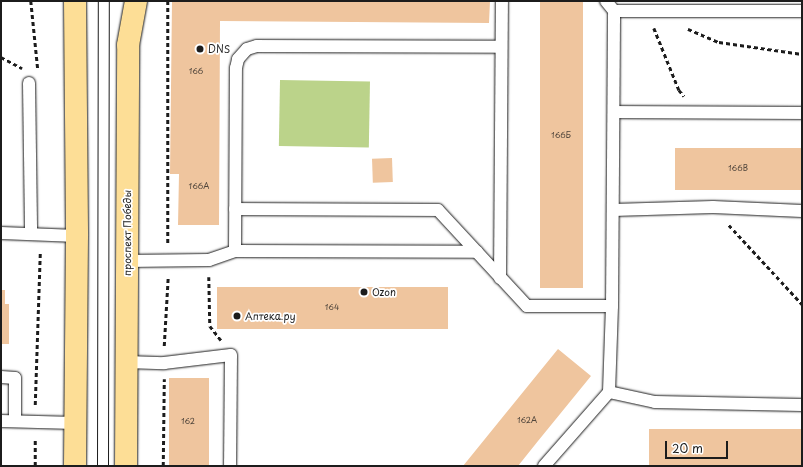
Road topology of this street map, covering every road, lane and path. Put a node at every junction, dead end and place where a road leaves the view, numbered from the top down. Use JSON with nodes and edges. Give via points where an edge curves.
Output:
{"nodes":[{"id":1,"x":31,"y":1,"type":"edge"},
{"id":2,"x":75,"y":1,"type":"edge"},
{"id":3,"x":136,"y":1,"type":"edge"},
{"id":4,"x":168,"y":1,"type":"edge"},
{"id":5,"x":502,"y":1,"type":"edge"},
{"id":6,"x":606,"y":1,"type":"edge"},
{"id":7,"x":614,"y":11,"type":"junction"},
{"id":8,"x":647,"y":11,"type":"junction"},
{"id":9,"x":802,"y":11,"type":"edge"},
{"id":10,"x":683,"y":26,"type":"dead end"},
{"id":11,"x":501,"y":47,"type":"junction"},
{"id":12,"x":802,"y":54,"type":"edge"},
{"id":13,"x":34,"y":80,"type":"joint"},
{"id":14,"x":614,"y":112,"type":"junction"},
{"id":15,"x":700,"y":112,"type":"junction"},
{"id":16,"x":802,"y":112,"type":"edge"},
{"id":17,"x":713,"y":207,"type":"junction"},
{"id":18,"x":235,"y":209,"type":"junction"},
{"id":19,"x":613,"y":210,"type":"junction"},
{"id":20,"x":802,"y":211,"type":"edge"},
{"id":21,"x":1,"y":233,"type":"edge"},
{"id":22,"x":31,"y":233,"type":"junction"},
{"id":23,"x":77,"y":236,"type":"junction"},
{"id":24,"x":235,"y":251,"type":"junction"},
{"id":25,"x":477,"y":252,"type":"junction"},
{"id":26,"x":209,"y":260,"type":"junction"},
{"id":27,"x":127,"y":261,"type":"junction"},
{"id":28,"x":168,"y":261,"type":"junction"},
{"id":29,"x":500,"y":278,"type":"junction"},
{"id":30,"x":802,"y":304,"type":"edge"},
{"id":31,"x":612,"y":306,"type":"junction"},
{"id":32,"x":231,"y":355,"type":"junction"},
{"id":33,"x":126,"y":362,"type":"junction"},
{"id":34,"x":164,"y":363,"type":"junction"},
{"id":35,"x":1,"y":377,"type":"edge"},
{"id":36,"x":609,"y":392,"type":"junction"},
{"id":37,"x":802,"y":405,"type":"edge"},
{"id":38,"x":1,"y":421,"type":"edge"},
{"id":39,"x":15,"y":421,"type":"junction"},
{"id":40,"x":75,"y":423,"type":"junction"},
{"id":41,"x":75,"y":466,"type":"edge"},
{"id":42,"x":126,"y":466,"type":"edge"},
{"id":43,"x":163,"y":466,"type":"edge"},
{"id":44,"x":230,"y":466,"type":"edge"},
{"id":45,"x":544,"y":466,"type":"edge"}],
"edges":[{"from":1,"to":13,"type":"path"},
{"from":2,"to":23,"type":"main road"},
{"from":3,"to":27,"type":"main road","name":"проспект Победы","via":[[128,45]]},
{"from":4,"to":28,"type":"path"},
{"from":5,"to":11,"type":"lane"},
{"from":6,"to":7,"type":"lane"},
{"from":7,"to":8,"type":"lane"},
{"from":7,"to":14,"type":"lane"},
{"from":8,"to":9,"type":"lane"},
{"from":8,"to":15,"type":"path","via":[[679,90]]},
{"from":10,"to":12,"type":"path","via":[[719,42]]},
{"from":11,"to":18,"type":"lane","via":[[257,46],[247,49],[238,59],[236,68]]},
{"from":11,"to":29,"type":"lane"},
{"from":13,"to":22,"type":"lane"},
{"from":14,"to":15,"type":"lane"},
{"from":14,"to":19,"type":"lane"},
{"from":15,"to":16,"type":"lane"},
{"from":17,"to":19,"type":"lane"},
{"from":17,"to":20,"type":"lane"},
{"from":17,"to":30,"type":"path"},
{"from":18,"to":24,"type":"lane"},
{"from":18,"to":25,"type":"lane","via":[[438,210]]},
{"from":19,"to":31,"type":"lane"},
{"from":21,"to":22,"type":"lane"},
{"from":22,"to":23,"type":"lane"},
{"from":23,"to":40,"type":"main road"},
{"from":24,"to":25,"type":"lane"},
{"from":24,"to":26,"type":"lane"},
{"from":25,"to":29,"type":"lane"},
{"from":26,"to":28,"type":"lane"},
{"from":26,"to":32,"type":"path","via":[[210,326]]},
{"from":27,"to":28,"type":"lane"},
{"from":27,"to":33,"type":"main road","name":"проспект Победы"},
{"from":28,"to":34,"type":"path"},
{"from":29,"to":31,"type":"lane","via":[[527,306]]},
{"from":31,"to":36,"type":"lane"},
{"from":32,"to":34,"type":"lane"},
{"from":32,"to":44,"type":"lane"},
{"from":33,"to":34,"type":"lane"},
{"from":33,"to":42,"type":"main road","name":"проспект Победы"},
{"from":34,"to":43,"type":"path"},
{"from":35,"to":39,"type":"lane","via":[[15,378]]},
{"from":36,"to":37,"type":"lane","via":[[655,402]]},
{"from":36,"to":45,"type":"lane"},
{"from":38,"to":39,"type":"lane"},
{"from":39,"to":40,"type":"lane"},
{"from":40,"to":41,"type":"main road"}]}
